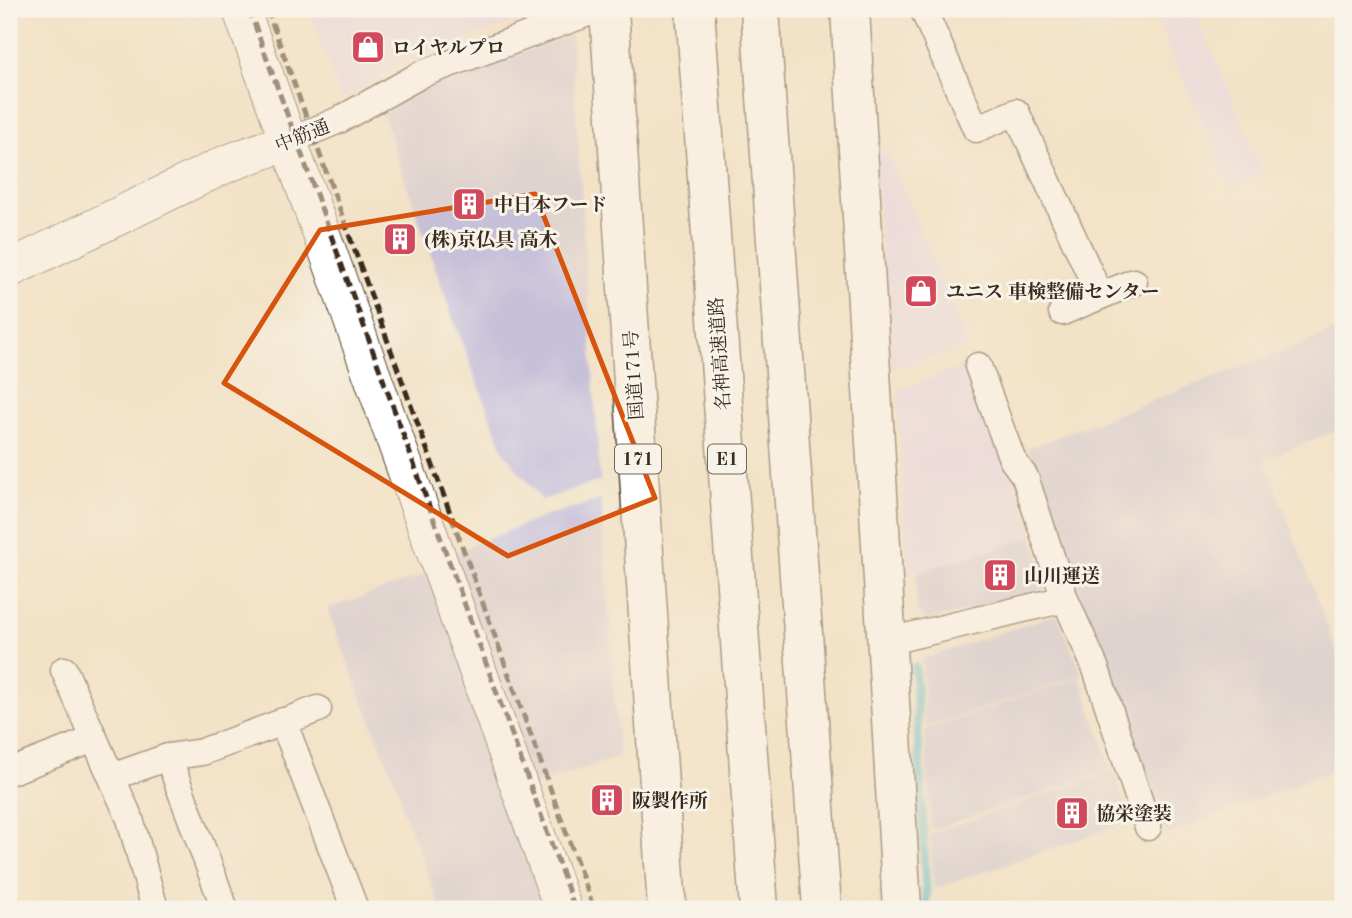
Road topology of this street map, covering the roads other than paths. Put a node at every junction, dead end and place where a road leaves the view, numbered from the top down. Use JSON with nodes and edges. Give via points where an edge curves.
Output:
{"nodes":[{"id":1,"x":241,"y":9,"type":"edge"},
{"id":2,"x":599,"y":9,"type":"edge"},
{"id":3,"x":609,"y":9,"type":"edge"},
{"id":4,"x":695,"y":9,"type":"edge"},
{"id":5,"x":850,"y":9,"type":"edge"},
{"id":6,"x":923,"y":9,"type":"edge"},
{"id":7,"x":760,"y":10,"type":"edge"},
{"id":8,"x":289,"y":141,"type":"junction"},
{"id":9,"x":9,"y":269,"type":"edge"},
{"id":10,"x":1134,"y":282,"type":"dead end"},
{"id":11,"x":1100,"y":296,"type":"junction"},
{"id":12,"x":1062,"y":312,"type":"dead end"},
{"id":13,"x":978,"y":366,"type":"dead end"},
{"id":14,"x":1065,"y":599,"type":"junction"},
{"id":15,"x":885,"y":642,"type":"junction"},
{"id":16,"x":64,"y":670,"type":"dead end"},
{"id":17,"x":317,"y":709,"type":"dead end"},
{"id":18,"x":284,"y":721,"type":"junction"},
{"id":19,"x":94,"y":739,"type":"junction"},
{"id":20,"x":168,"y":757,"type":"junction"},
{"id":21,"x":9,"y":772,"type":"edge"},
{"id":22,"x":112,"y":777,"type":"junction"},
{"id":23,"x":1147,"y":827,"type":"dead end"},
{"id":24,"x":146,"y":907,"type":"edge"},
{"id":25,"x":225,"y":909,"type":"edge"},
{"id":26,"x":355,"y":909,"type":"edge"},
{"id":27,"x":563,"y":909,"type":"edge"},
{"id":28,"x":667,"y":909,"type":"edge"},
{"id":29,"x":760,"y":909,"type":"edge"},
{"id":30,"x":822,"y":909,"type":"edge"},
{"id":31,"x":902,"y":909,"type":"edge"}],
"edges":[{"from":1,"to":8,"type":"street"},
{"from":2,"to":8,"type":"street","name":"中筋通","via":[[422,74],[339,120]]},
{"from":3,"to":28,"type":"highway","name":"国道171号","number":"171"},
{"from":4,"to":29,"type":"highway","name":"名神高速道路","number":"E1"},
{"from":5,"to":15,"type":"highway"},
{"from":6,"to":11,"type":"street","via":[[976,130],[1016,112]]},
{"from":7,"to":30,"type":"highway"},
{"from":8,"to":9,"type":"street","name":"中筋通","via":[[226,164]]},
{"from":8,"to":27,"type":"street"},
{"from":10,"to":11,"type":"street"},
{"from":11,"to":12,"type":"street"},
{"from":13,"to":14,"type":"street","via":[[1012,459],[1025,477]]},
{"from":14,"to":15,"type":"street"},
{"from":14,"to":23,"type":"street","via":[[1096,669]]},
{"from":15,"to":31,"type":"highway"},
{"from":16,"to":19,"type":"street"},
{"from":17,"to":18,"type":"street"},
{"from":18,"to":20,"type":"street","via":[[202,752]]},
{"from":18,"to":26,"type":"street"},
{"from":19,"to":21,"type":"street"},
{"from":19,"to":22,"type":"street"},
{"from":20,"to":22,"type":"street"},
{"from":20,"to":25,"type":"street"},
{"from":22,"to":24,"type":"street","via":[[130,819]]}]}
